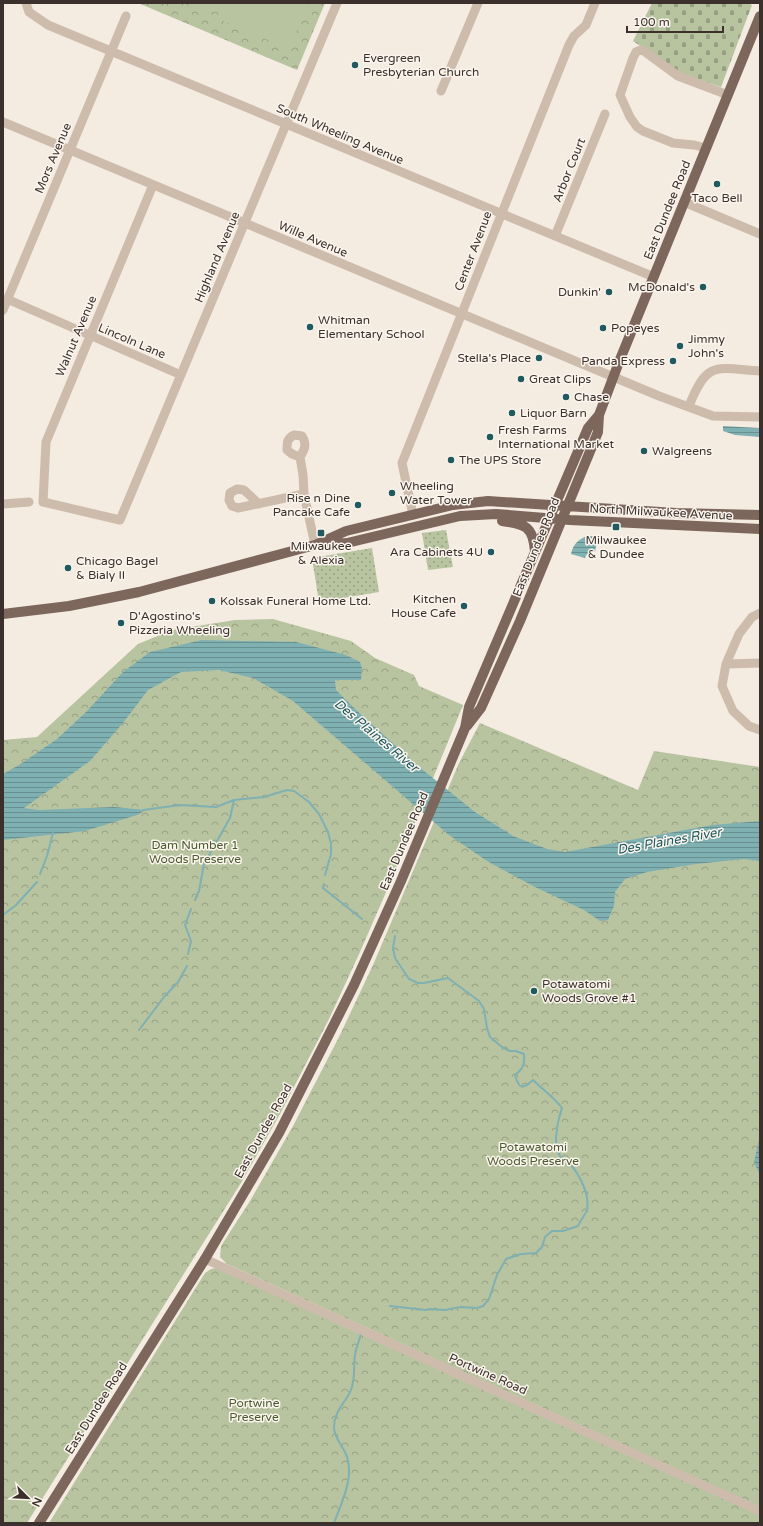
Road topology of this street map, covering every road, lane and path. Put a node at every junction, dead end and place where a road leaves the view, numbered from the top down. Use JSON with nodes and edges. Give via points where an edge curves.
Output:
{"nodes":[{"id":1,"x":26,"y":3,"type":"edge"},
{"id":2,"x":337,"y":3,"type":"edge"},
{"id":3,"x":478,"y":3,"type":"edge"},
{"id":4,"x":595,"y":3,"type":"edge"},
{"id":5,"x":126,"y":16,"type":"dead end"},
{"id":6,"x":760,"y":16,"type":"edge"},
{"id":7,"x":111,"y":52,"type":"junction"},
{"id":8,"x":441,"y":91,"type":"dead end"},
{"id":9,"x":728,"y":95,"type":"junction"},
{"id":10,"x":605,"y":114,"type":"dead end"},
{"id":11,"x":3,"y":122,"type":"edge"},
{"id":12,"x":286,"y":124,"type":"junction"},
{"id":13,"x":706,"y":148,"type":"junction"},
{"id":14,"x":70,"y":150,"type":"junction"},
{"id":15,"x":152,"y":185,"type":"junction"},
{"id":16,"x":684,"y":202,"type":"junction"},
{"id":17,"x":500,"y":213,"type":"junction"},
{"id":18,"x":245,"y":223,"type":"junction"},
{"id":19,"x":760,"y":234,"type":"edge"},
{"id":20,"x":555,"y":236,"type":"junction"},
{"id":21,"x":654,"y":277,"type":"junction"},
{"id":22,"x":7,"y":299,"type":"junction"},
{"id":23,"x":3,"y":310,"type":"edge"},
{"id":24,"x":461,"y":313,"type":"junction"},
{"id":25,"x":89,"y":336,"type":"junction"},
{"id":26,"x":760,"y":371,"type":"edge"},
{"id":27,"x":181,"y":375,"type":"junction"},
{"id":28,"x":613,"y":377,"type":"junction"},
{"id":29,"x":689,"y":406,"type":"junction"},
{"id":30,"x":599,"y":415,"type":"junction"},
{"id":31,"x":760,"y":418,"type":"edge"},
{"id":32,"x":300,"y":457,"type":"dead end"},
{"id":33,"x":304,"y":494,"type":"junction"},
{"id":34,"x":29,"y":502,"type":"dead end"},
{"id":35,"x":3,"y":504,"type":"edge"},
{"id":36,"x":259,"y":504,"type":"junction"},
{"id":37,"x":555,"y":505,"type":"junction"},
{"id":38,"x":568,"y":506,"type":"junction"},
{"id":39,"x":413,"y":515,"type":"junction"},
{"id":40,"x":760,"y":515,"type":"edge"},
{"id":41,"x":460,"y":516,"type":"junction"},
{"id":42,"x":549,"y":519,"type":"junction"},
{"id":43,"x":120,"y":520,"type":"joint"},
{"id":44,"x":562,"y":520,"type":"junction"},
{"id":45,"x":760,"y":529,"type":"edge"},
{"id":46,"x":315,"y":545,"type":"junction"},
{"id":47,"x":535,"y":551,"type":"junction"},
{"id":48,"x":760,"y":613,"type":"edge"},
{"id":49,"x":3,"y":614,"type":"edge"},
{"id":50,"x":760,"y":663,"type":"edge"},
{"id":51,"x":726,"y":664,"type":"junction"},
{"id":52,"x":465,"y":728,"type":"junction"},
{"id":53,"x":760,"y":730,"type":"edge"},
{"id":54,"x":205,"y":1258,"type":"junction"},
{"id":55,"x":760,"y":1511,"type":"edge"},
{"id":56,"x":39,"y":1523,"type":"edge"}],
"edges":[{"from":1,"to":7,"type":"street","name":"South Wheeling Avenue","via":[[29,12],[48,25]]},
{"from":2,"to":12,"type":"street","name":"Highland Avenue"},
{"from":3,"to":8,"type":"street"},
{"from":4,"to":17,"type":"street","name":"Center Avenue","via":[[586,25],[574,36],[569,45]]},
{"from":5,"to":7,"type":"street","name":"Mors Avenue"},
{"from":6,"to":9,"type":"main road","name":"East Dundee Road"},
{"from":7,"to":12,"type":"street","name":"South Wheeling Avenue"},
{"from":7,"to":14,"type":"street","name":"Mors Avenue"},
{"from":9,"to":13,"type":"main road","name":"East Dundee Road"},
{"from":9,"to":13,"type":"street","via":[[678,76],[644,51],[636,52],[633,58],[620,95],[633,122],[643,130],[673,143]]},
{"from":10,"to":20,"type":"street","name":"Arbor Court"},
{"from":11,"to":14,"type":"street","name":"Wille Avenue"},
{"from":12,"to":17,"type":"street","name":"South Wheeling Avenue"},
{"from":12,"to":18,"type":"street","name":"Highland Avenue"},
{"from":13,"to":16,"type":"main road","name":"East Dundee Road"},
{"from":14,"to":15,"type":"street","name":"Wille Avenue"},
{"from":14,"to":22,"type":"street","name":"Mors Avenue"},
{"from":15,"to":18,"type":"street","name":"Wille Avenue"},
{"from":15,"to":25,"type":"street","name":"Walnut Avenue"},
{"from":16,"to":19,"type":"street"},
{"from":16,"to":21,"type":"main road","name":"East Dundee Road"},
{"from":17,"to":20,"type":"street","name":"South Wheeling Avenue"},
{"from":17,"to":24,"type":"street","name":"Center Avenue"},
{"from":18,"to":24,"type":"street","name":"Wille Avenue"},
{"from":18,"to":27,"type":"street","name":"Highland Avenue"},
{"from":20,"to":21,"type":"street","name":"South Wheeling Avenue"},
{"from":21,"to":28,"type":"main road","name":"East Dundee Road"},
{"from":22,"to":23,"type":"street","name":"Mors Avenue"},
{"from":22,"to":25,"type":"street","name":"Lincoln Lane"},
{"from":24,"to":28,"type":"street","name":"Wille Avenue"},
{"from":24,"to":39,"type":"street","name":"Center Avenue","via":[[402,463]]},
{"from":25,"to":27,"type":"street","name":"Lincoln Lane"},
{"from":25,"to":43,"type":"street","name":"Walnut Avenue","via":[[46,442],[43,502]]},
{"from":26,"to":29,"type":"street","via":[[719,368],[709,372],[702,378]]},
{"from":27,"to":43,"type":"street","name":"Highland Avenue"},
{"from":28,"to":29,"type":"street","name":"Wille Avenue"},
{"from":28,"to":30,"type":"main road","name":"East Dundee Road"},
{"from":29,"to":31,"type":"street","name":"Wille Avenue","via":[[713,416]]},
{"from":30,"to":37,"type":"main road","name":"East Dundee Road","via":[[588,428]]},
{"from":30,"to":38,"type":"main road","name":"East Dundee Road","via":[[598,432]]},
{"from":32,"to":33,"type":"street"},
{"from":33,"to":36,"type":"street"},
{"from":33,"to":46,"type":"street"},
{"from":34,"to":35,"type":"street"},
{"from":36,"to":36,"type":"street","via":[[238,508],[232,506],[229,500],[230,493],[237,489],[244,490]]},
{"from":37,"to":38,"type":"main road","name":"North Milwaukee Avenue"},
{"from":37,"to":39,"type":"main road","name":"North Milwaukee Avenue","via":[[488,501],[453,505]]},
{"from":37,"to":42,"type":"main road","name":"East Dundee Road"},
{"from":38,"to":40,"type":"main road","name":"North Milwaukee Avenue","via":[[689,514]]},
{"from":38,"to":44,"type":"main road","name":"East Dundee Road"},
{"from":39,"to":46,"type":"main road","name":"North Milwaukee Avenue","via":[[346,531]]},
{"from":41,"to":42,"type":"main road","name":"North Milwaukee Avenue","via":[[496,514]]},
{"from":41,"to":46,"type":"main road","via":[[347,543]]},
{"from":41,"to":47,"type":"main road","via":[[523,525],[532,534]]},
{"from":42,"to":44,"type":"main road","name":"North Milwaukee Avenue"},
{"from":42,"to":47,"type":"main road","name":"East Dundee Road"},
{"from":44,"to":45,"type":"main road","name":"North Milwaukee Avenue"},
{"from":44,"to":52,"type":"main road","name":"East Dundee Road","via":[[481,708]]},
{"from":46,"to":49,"type":"main road","via":[[104,600]]},
{"from":47,"to":52,"type":"main road","name":"East Dundee Road","via":[[469,707]]},
{"from":48,"to":51,"type":"street","via":[[752,616],[739,634]]},
{"from":50,"to":51,"type":"street"},
{"from":51,"to":53,"type":"street","via":[[722,686],[733,711],[749,726]]},
{"from":52,"to":54,"type":"main road","name":"East Dundee Road","via":[[351,992],[280,1133]]},
{"from":54,"to":55,"type":"street","name":"Portwine Road"},
{"from":54,"to":56,"type":"main road","name":"East Dundee Road"}]}
